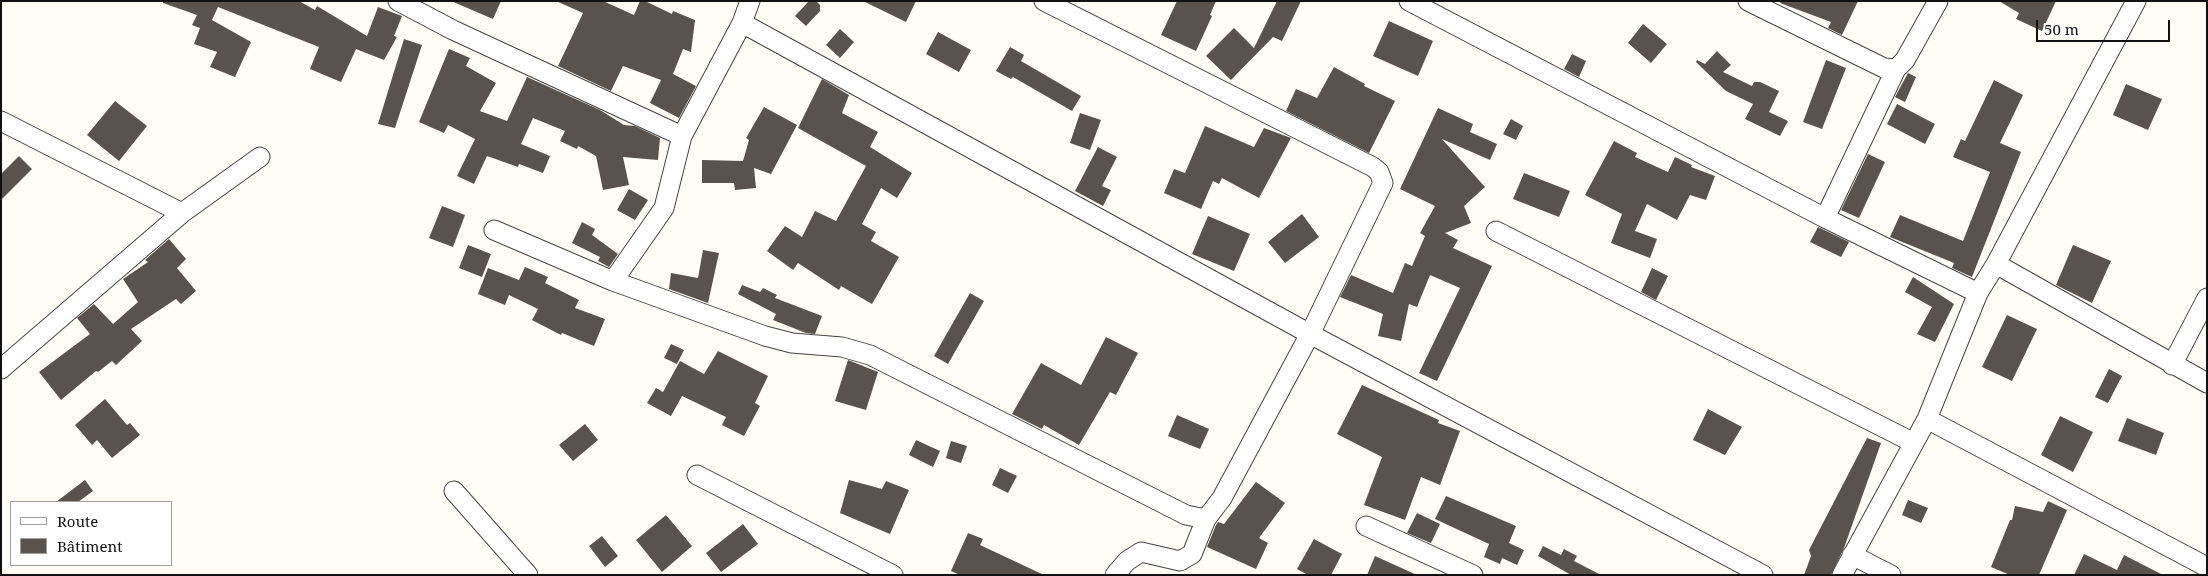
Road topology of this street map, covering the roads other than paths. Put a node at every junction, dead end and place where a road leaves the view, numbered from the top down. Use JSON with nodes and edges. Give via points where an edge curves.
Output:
{"nodes":[{"id":1,"x":398,"y":1,"type":"edge"},
{"id":2,"x":750,"y":1,"type":"edge"},
{"id":3,"x":1044,"y":1,"type":"edge"},
{"id":4,"x":1409,"y":1,"type":"edge"},
{"id":5,"x":1938,"y":1,"type":"edge"},
{"id":6,"x":2136,"y":1,"type":"edge"},
{"id":7,"x":1759,"y":4,"type":"edge"},
{"id":8,"x":742,"y":23,"type":"junction"},
{"id":9,"x":1896,"y":69,"type":"junction"},
{"id":10,"x":1,"y":121,"type":"edge"},
{"id":11,"x":682,"y":136,"type":"junction"},
{"id":12,"x":260,"y":157,"type":"dead end"},
{"id":13,"x":182,"y":213,"type":"junction"},
{"id":14,"x":1825,"y":218,"type":"junction"},
{"id":15,"x":494,"y":230,"type":"dead end"},
{"id":16,"x":1496,"y":232,"type":"dead end"},
{"id":17,"x":1996,"y":264,"type":"junction"},
{"id":18,"x":613,"y":281,"type":"junction"},
{"id":19,"x":1978,"y":293,"type":"junction"},
{"id":20,"x":2207,"y":298,"type":"edge"},
{"id":21,"x":1310,"y":334,"type":"junction"},
{"id":22,"x":2172,"y":364,"type":"junction"},
{"id":23,"x":1,"y":369,"type":"edge"},
{"id":24,"x":2207,"y":383,"type":"edge"},
{"id":25,"x":1927,"y":419,"type":"junction"},
{"id":26,"x":1914,"y":443,"type":"junction"},
{"id":27,"x":698,"y":474,"type":"dead end"},
{"id":28,"x":454,"y":491,"type":"dead end"},
{"id":29,"x":1206,"y":519,"type":"junction"},
{"id":30,"x":1366,"y":526,"type":"dead end"},
{"id":31,"x":1852,"y":555,"type":"junction"},
{"id":32,"x":2207,"y":566,"type":"edge"},
{"id":33,"x":528,"y":575,"type":"edge"},
{"id":34,"x":893,"y":575,"type":"edge"},
{"id":35,"x":1116,"y":575,"type":"edge"},
{"id":36,"x":1473,"y":575,"type":"edge"},
{"id":37,"x":1763,"y":575,"type":"edge"},
{"id":38,"x":1842,"y":575,"type":"edge"},
{"id":39,"x":1890,"y":575,"type":"edge"}],
"edges":[{"from":1,"to":11,"type":"street","via":[[453,30]]},
{"from":2,"to":8,"type":"street"},
{"from":3,"to":21,"type":"street","via":[[1379,172],[1383,183]]},
{"from":4,"to":14,"type":"street"},
{"from":5,"to":9,"type":"street","via":[[1905,60]]},
{"from":6,"to":17,"type":"street"},
{"from":7,"to":9,"type":"street","via":[[1884,68]]},
{"from":8,"to":11,"type":"street"},
{"from":8,"to":21,"type":"street"},
{"from":9,"to":14,"type":"street"},
{"from":10,"to":13,"type":"street"},
{"from":11,"to":18,"type":"street","via":[[664,208]]},
{"from":12,"to":13,"type":"street"},
{"from":13,"to":23,"type":"street"},
{"from":14,"to":19,"type":"street"},
{"from":15,"to":18,"type":"street"},
{"from":16,"to":26,"type":"street"},
{"from":17,"to":19,"type":"street"},
{"from":17,"to":22,"type":"street"},
{"from":18,"to":29,"type":"street","via":[[765,336],[870,355],[1186,515]]},
{"from":19,"to":25,"type":"street"},
{"from":20,"to":22,"type":"street"},
{"from":21,"to":29,"type":"street","via":[[1222,498]]},
{"from":21,"to":37,"type":"street"},
{"from":22,"to":24,"type":"street"},
{"from":25,"to":26,"type":"street"},
{"from":25,"to":32,"type":"street"},
{"from":26,"to":31,"type":"street"},
{"from":27,"to":34,"type":"street"},
{"from":28,"to":33,"type":"street"},
{"from":29,"to":35,"type":"street","via":[[1192,554],[1180,561],[1141,552],[1127,561]]},
{"from":30,"to":36,"type":"street"},
{"from":31,"to":38,"type":"street"},
{"from":31,"to":39,"type":"street"}]}
